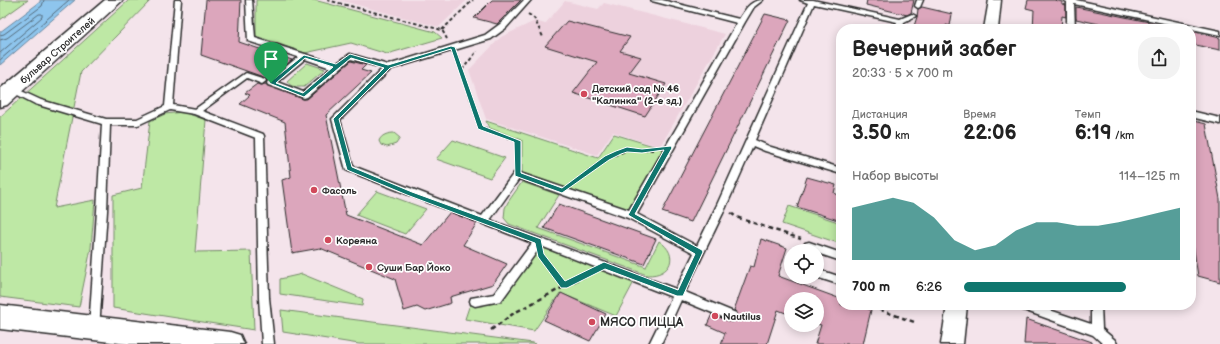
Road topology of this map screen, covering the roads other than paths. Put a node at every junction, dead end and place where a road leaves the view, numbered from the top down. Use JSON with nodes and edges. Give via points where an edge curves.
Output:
{"nodes":[{"id":1,"x":115,"y":0,"type":"edge"},
{"id":2,"x":178,"y":0,"type":"edge"},
{"id":3,"x":249,"y":0,"type":"edge"},
{"id":4,"x":528,"y":0,"type":"edge"},
{"id":5,"x":654,"y":0,"type":"edge"},
{"id":6,"x":760,"y":0,"type":"edge"},
{"id":7,"x":994,"y":0,"type":"edge"},
{"id":8,"x":1068,"y":0,"type":"edge"},
{"id":9,"x":1112,"y":0,"type":"edge"},
{"id":10,"x":808,"y":1,"type":"edge"},
{"id":11,"x":1112,"y":10,"type":"junction"},
{"id":12,"x":912,"y":16,"type":"dead end"},
{"id":13,"x":901,"y":21,"type":"junction"},
{"id":14,"x":741,"y":22,"type":"junction"},
{"id":15,"x":900,"y":24,"type":"edge"},
{"id":16,"x":992,"y":24,"type":"edge"},
{"id":17,"x":1069,"y":24,"type":"edge"},
{"id":18,"x":1178,"y":24,"type":"edge"},
{"id":19,"x":1196,"y":28,"type":"edge"},
{"id":20,"x":1220,"y":33,"type":"edge"},
{"id":21,"x":304,"y":56,"type":"junction"},
{"id":22,"x":337,"y":67,"type":"junction"},
{"id":23,"x":388,"y":67,"type":"junction"},
{"id":24,"x":267,"y":82,"type":"junction"},
{"id":25,"x":6,"y":95,"type":"edge"},
{"id":26,"x":169,"y":107,"type":"junction"},
{"id":27,"x":196,"y":112,"type":"junction"},
{"id":28,"x":1196,"y":115,"type":"edge"},
{"id":29,"x":1220,"y":121,"type":"edge"},
{"id":30,"x":106,"y":122,"type":"junction"},
{"id":31,"x":750,"y":141,"type":"junction"},
{"id":32,"x":836,"y":169,"type":"edge"},
{"id":33,"x":631,"y":215,"type":"junction"},
{"id":34,"x":484,"y":221,"type":"junction"},
{"id":35,"x":539,"y":241,"type":"junction"},
{"id":36,"x":700,"y":252,"type":"junction"},
{"id":37,"x":824,"y":252,"type":"edge"},
{"id":38,"x":836,"y":256,"type":"edge"},
{"id":39,"x":824,"y":276,"type":"edge"},
{"id":40,"x":836,"y":280,"type":"edge"},
{"id":41,"x":680,"y":294,"type":"junction"},
{"id":42,"x":475,"y":301,"type":"dead end"},
{"id":43,"x":956,"y":310,"type":"edge"},
{"id":44,"x":1036,"y":310,"type":"edge"},
{"id":45,"x":1096,"y":310,"type":"edge"},
{"id":46,"x":732,"y":316,"type":"dead end"},
{"id":47,"x":0,"y":317,"type":"edge"},
{"id":48,"x":94,"y":329,"type":"junction"},
{"id":49,"x":1097,"y":331,"type":"junction"},
{"id":50,"x":230,"y":344,"type":"edge"},
{"id":51,"x":268,"y":344,"type":"edge"},
{"id":52,"x":655,"y":344,"type":"edge"},
{"id":53,"x":952,"y":344,"type":"edge"},
{"id":54,"x":1111,"y":344,"type":"edge"}],
"edges":[{"from":1,"to":25,"type":"street","name":"бульвар Строителей"},
{"from":2,"to":26,"type":"lane"},
{"from":3,"to":21,"type":"lane","via":[[250,39]]},
{"from":4,"to":23,"type":"lane","via":[[503,26],[488,37]]},
{"from":5,"to":14,"type":"lane"},
{"from":6,"to":14,"type":"lane","via":[[752,6]]},
{"from":7,"to":16,"type":"street"},
{"from":8,"to":11,"type":"lane"},
{"from":8,"to":17,"type":"lane"},
{"from":9,"to":11,"type":"lane"},
{"from":10,"to":13,"type":"lane"},
{"from":10,"to":31,"type":"lane"},
{"from":11,"to":18,"type":"lane"},
{"from":12,"to":13,"type":"lane"},
{"from":13,"to":15,"type":"lane"},
{"from":14,"to":33,"type":"lane"},
{"from":19,"to":20,"type":"lane"},
{"from":21,"to":22,"type":"lane"},
{"from":21,"to":24,"type":"lane"},
{"from":22,"to":23,"type":"lane","via":[[350,56]]},
{"from":22,"to":24,"type":"lane","via":[[304,95]]},
{"from":23,"to":34,"type":"lane","via":[[336,119],[349,168]]},
{"from":24,"to":27,"type":"lane","via":[[246,74]]},
{"from":25,"to":30,"type":"lane"},
{"from":26,"to":27,"type":"lane"},
{"from":26,"to":30,"type":"lane","via":[[138,122]]},
{"from":27,"to":51,"type":"lane","via":[[260,136]]},
{"from":28,"to":29,"type":"lane"},
{"from":30,"to":48,"type":"lane"},
{"from":31,"to":32,"type":"lane"},
{"from":31,"to":36,"type":"lane"},
{"from":33,"to":34,"type":"lane","via":[[517,175]]},
{"from":33,"to":36,"type":"lane"},
{"from":34,"to":35,"type":"lane"},
{"from":35,"to":41,"type":"lane"},
{"from":35,"to":42,"type":"lane","via":[[497,298]]},
{"from":36,"to":41,"type":"lane"},
{"from":37,"to":38,"type":"lane"},
{"from":39,"to":40,"type":"lane"},
{"from":41,"to":46,"type":"lane"},
{"from":41,"to":52,"type":"lane"},
{"from":43,"to":53,"type":"street"},
{"from":44,"to":49,"type":"lane"},
{"from":45,"to":49,"type":"lane"},
{"from":47,"to":48,"type":"street"},
{"from":48,"to":50,"type":"street"},
{"from":49,"to":54,"type":"lane"}]}
